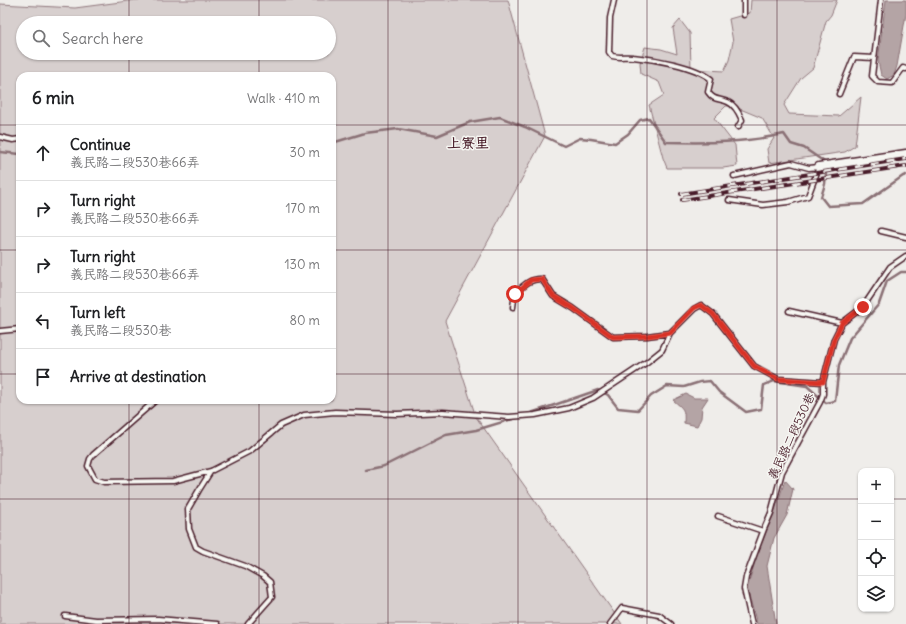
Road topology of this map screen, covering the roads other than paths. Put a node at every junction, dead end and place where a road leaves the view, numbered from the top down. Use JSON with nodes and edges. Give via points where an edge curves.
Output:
{"nodes":[{"id":1,"x":614,"y":0,"type":"edge"},
{"id":2,"x":744,"y":0,"type":"edge"},
{"id":3,"x":881,"y":0,"type":"edge"},
{"id":4,"x":744,"y":15,"type":"dead end"},
{"id":5,"x":874,"y":58,"type":"junction"},
{"id":6,"x":906,"y":69,"type":"edge"},
{"id":7,"x":839,"y":94,"type":"dead end"},
{"id":8,"x":738,"y":127,"type":"dead end"},
{"id":9,"x":0,"y":137,"type":"edge"},
{"id":10,"x":16,"y":140,"type":"edge"},
{"id":11,"x":906,"y":154,"type":"edge"},
{"id":12,"x":819,"y":167,"type":"junction"},
{"id":13,"x":734,"y":176,"type":"dead end"},
{"id":14,"x":729,"y":200,"type":"dead end"},
{"id":15,"x":881,"y":231,"type":"dead end"},
{"id":16,"x":906,"y":237,"type":"edge"},
{"id":17,"x":906,"y":256,"type":"edge"},
{"id":18,"x":513,"y":307,"type":"dead end"},
{"id":19,"x":788,"y":311,"type":"dead end"},
{"id":20,"x":842,"y":323,"type":"junction"},
{"id":21,"x":16,"y":329,"type":"edge"},
{"id":22,"x":0,"y":331,"type":"edge"},
{"id":23,"x":670,"y":333,"type":"junction"},
{"id":24,"x":823,"y":382,"type":"junction"},
{"id":25,"x":151,"y":404,"type":"edge"},
{"id":26,"x":211,"y":471,"type":"junction"},
{"id":27,"x":718,"y":516,"type":"dead end"},
{"id":28,"x":763,"y":531,"type":"junction"},
{"id":29,"x":65,"y":616,"type":"dead end"},
{"id":30,"x":217,"y":624,"type":"edge"},
{"id":31,"x":248,"y":624,"type":"edge"},
{"id":32,"x":610,"y":624,"type":"edge"},
{"id":33,"x":671,"y":624,"type":"edge"},
{"id":34,"x":752,"y":624,"type":"edge"}],
"edges":[{"from":1,"to":8,"type":"lane","via":[[610,18],[609,52],[612,56],[666,62],[704,73],[711,79],[708,92],[711,97],[730,102],[738,112],[742,120]]},
{"from":2,"to":4,"type":"lane"},
{"from":3,"to":5,"type":"lane"},
{"from":5,"to":6,"type":"lane","via":[[872,76],[878,82],[892,83],[903,68]]},
{"from":5,"to":7,"type":"lane","via":[[854,56]]},
{"from":9,"to":10,"type":"lane"},
{"from":11,"to":12,"type":"street"},
{"from":12,"to":13,"type":"lane","via":[[809,168],[791,163]]},
{"from":12,"to":14,"type":"lane","via":[[808,196],[763,205]]},
{"from":15,"to":16,"type":"lane"},
{"from":17,"to":20,"type":"lane","name":"義民路二段530巷","via":[[890,267],[863,307]]},
{"from":18,"to":23,"type":"lane","via":[[515,294],[531,280],[542,279],[553,296],[613,337]]},
{"from":19,"to":20,"type":"lane"},
{"from":20,"to":24,"type":"lane","name":"義民路二段530巷","via":[[834,339]]},
{"from":21,"to":22,"type":"lane"},
{"from":23,"to":24,"type":"lane","via":[[694,308],[701,305],[713,314],[754,366],[778,379]]},
{"from":23,"to":26,"type":"lane","via":[[662,350],[647,362],[593,398],[569,408],[509,417],[443,412],[335,412],[304,416],[281,425],[250,451]]},
{"from":24,"to":28,"type":"lane","name":"義民路二段530巷","via":[[820,402],[782,472],[771,513]]},
{"from":25,"to":26,"type":"lane","via":[[93,455],[88,466],[95,479],[104,482],[173,481]]},
{"from":26,"to":31,"type":"lane","via":[[188,509],[189,529],[196,547],[245,566],[270,582],[272,597]]},
{"from":27,"to":28,"type":"lane"},
{"from":28,"to":34,"type":"lane","name":"義民路二段530巷","via":[[744,583]]},
{"from":29,"to":30,"type":"lane","via":[[96,620],[158,619]]},
{"from":32,"to":33,"type":"lane","via":[[622,608],[659,615]]}]}
